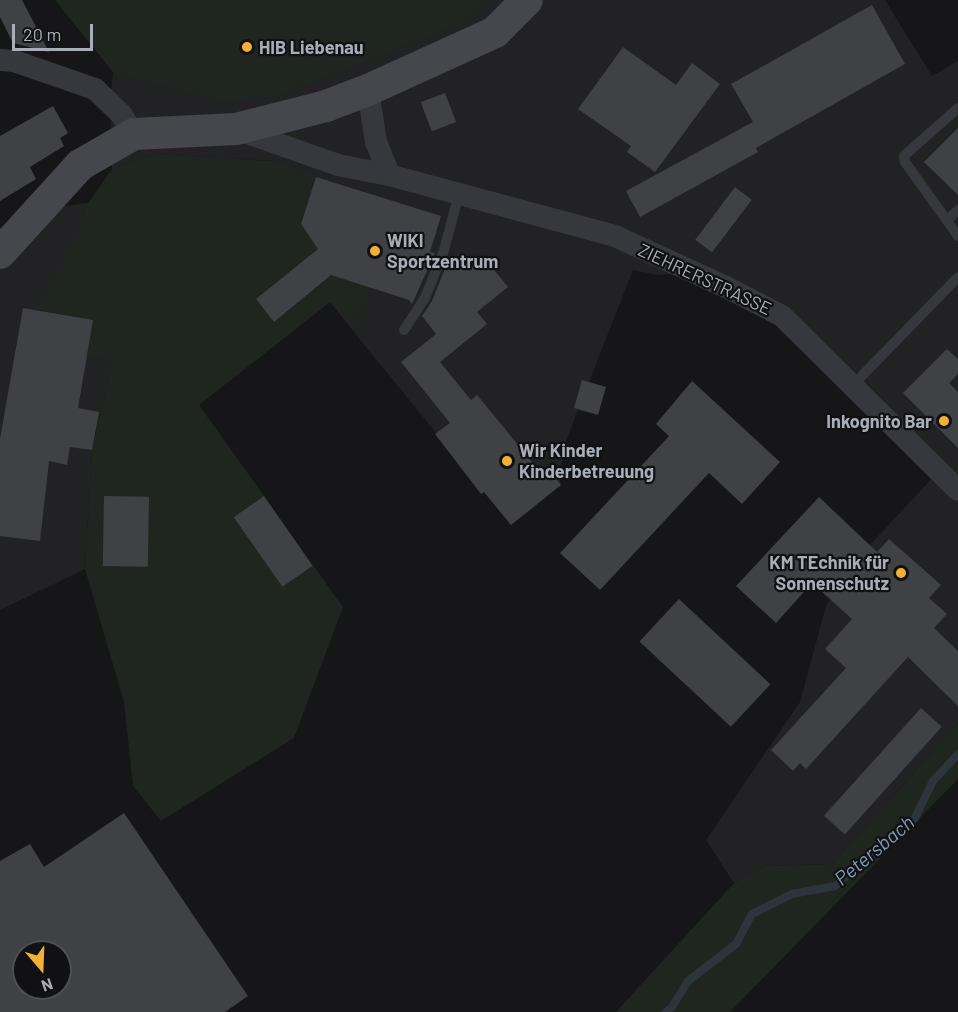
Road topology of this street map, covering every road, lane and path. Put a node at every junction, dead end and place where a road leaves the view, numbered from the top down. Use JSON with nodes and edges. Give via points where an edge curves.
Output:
{"nodes":[{"id":1,"x":526,"y":0,"type":"edge"},
{"id":2,"x":7,"y":61,"type":"edge"},
{"id":3,"x":368,"y":90,"type":"junction"},
{"id":4,"x":958,"y":108,"type":"edge"},
{"id":5,"x":236,"y":129,"type":"junction"},
{"id":6,"x":134,"y":134,"type":"junction"},
{"id":7,"x":389,"y":175,"type":"junction"},
{"id":8,"x":459,"y":194,"type":"junction"},
{"id":9,"x":958,"y":210,"type":"edge"},
{"id":10,"x":947,"y":220,"type":"junction"},
{"id":11,"x":958,"y":236,"type":"edge"},
{"id":12,"x":0,"y":253,"type":"edge"},
{"id":13,"x":958,"y":277,"type":"edge"},
{"id":14,"x":404,"y":330,"type":"dead end"},
{"id":15,"x":854,"y":384,"type":"junction"},
{"id":16,"x":958,"y":490,"type":"edge"}],
"edges":[{"from":1,"to":3,"type":"main road","via":[[495,32]]},
{"from":2,"to":6,"type":"street","via":[[95,89],[121,114]]},
{"from":3,"to":5,"type":"main road"},
{"from":3,"to":7,"type":"street","via":[[376,142]]},
{"from":4,"to":10,"type":"lane","via":[[904,156]]},
{"from":5,"to":6,"type":"main road"},
{"from":5,"to":7,"type":"street","name":"ZIEHRERSTRASSE","via":[[338,165]]},
{"from":6,"to":12,"type":"main road","via":[[80,165]]},
{"from":7,"to":8,"type":"street","name":"ZIEHRERSTRASSE"},
{"from":8,"to":14,"type":"lane","via":[[444,250],[425,298]]},
{"from":8,"to":15,"type":"street","name":"ZIEHRERSTRASSE","via":[[615,236],[726,287],[782,316]]},
{"from":9,"to":10,"type":"lane"},
{"from":10,"to":11,"type":"lane"},
{"from":13,"to":15,"type":"lane"},
{"from":15,"to":16,"type":"street","name":"ZIEHRERSTRASSE"}]}
